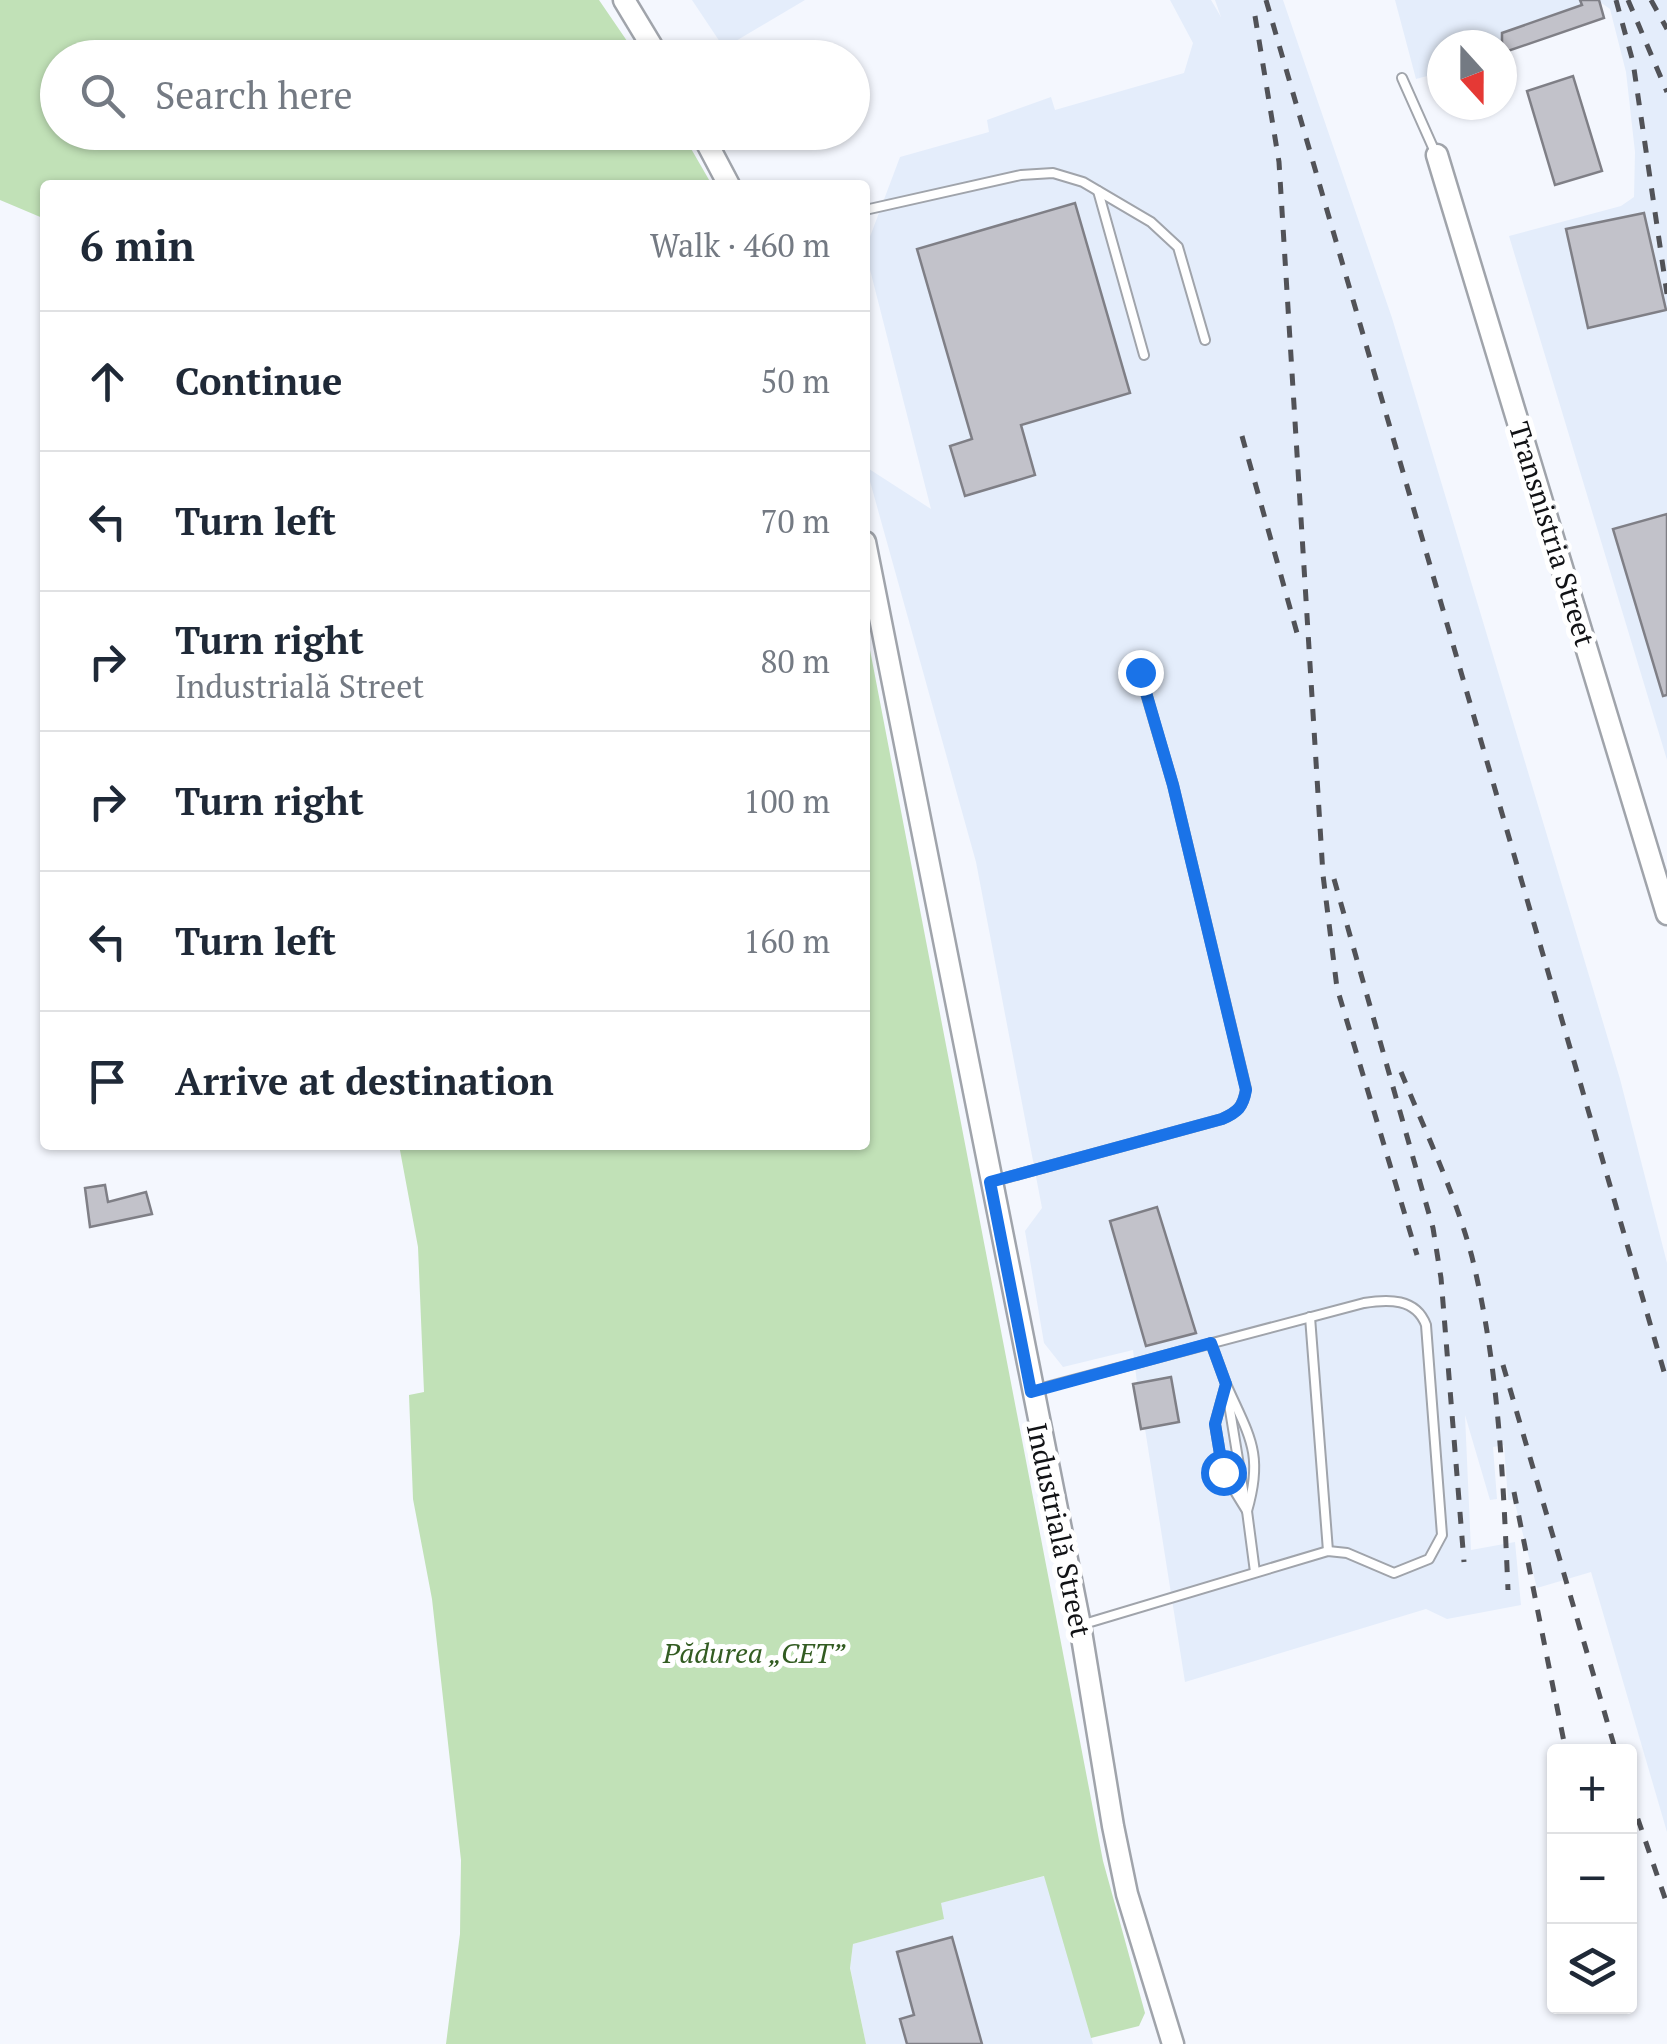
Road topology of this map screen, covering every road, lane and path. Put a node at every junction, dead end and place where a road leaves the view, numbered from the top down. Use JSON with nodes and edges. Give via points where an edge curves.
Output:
{"nodes":[{"id":1,"x":624,"y":0,"type":"edge"},
{"id":2,"x":647,"y":40,"type":"edge"},
{"id":3,"x":1402,"y":78,"type":"dead end"},
{"id":4,"x":712,"y":150,"type":"edge"},
{"id":5,"x":1437,"y":154,"type":"joint"},
{"id":6,"x":727,"y":180,"type":"edge"},
{"id":7,"x":1098,"y":191,"type":"junction"},
{"id":8,"x":870,"y":209,"type":"edge"},
{"id":9,"x":1205,"y":340,"type":"dead end"},
{"id":10,"x":1144,"y":355,"type":"dead end"},
{"id":11,"x":870,"y":568,"type":"edge"},
{"id":12,"x":1140,"y":672,"type":"dead end"},
{"id":13,"x":1667,"y":914,"type":"edge"},
{"id":14,"x":990,"y":1182,"type":"junction"},
{"id":15,"x":1310,"y":1317,"type":"junction"},
{"id":16,"x":1211,"y":1343,"type":"junction"},
{"id":17,"x":1226,"y":1384,"type":"junction"},
{"id":18,"x":1031,"y":1392,"type":"junction"},
{"id":19,"x":1246,"y":1511,"type":"junction"},
{"id":20,"x":1328,"y":1551,"type":"junction"},
{"id":21,"x":1254,"y":1572,"type":"junction"},
{"id":22,"x":1080,"y":1625,"type":"junction"},
{"id":23,"x":1173,"y":2044,"type":"edge"}],
"edges":[{"from":1,"to":2,"type":"street"},
{"from":3,"to":5,"type":"lane"},
{"from":4,"to":6,"type":"street"},
{"from":5,"to":13,"type":"street","name":"Transnistria Street"},
{"from":7,"to":8,"type":"lane","via":[[1053,173],[1022,175]]},
{"from":7,"to":9,"type":"lane","via":[[1178,246]]},
{"from":7,"to":10,"type":"lane"},
{"from":11,"to":14,"type":"street","name":"Industrială Street"},
{"from":12,"to":14,"type":"lane","via":[[1184,826],[1244,1101],[1222,1119]]},
{"from":14,"to":18,"type":"street","name":"Industrială Street"},
{"from":15,"to":16,"type":"lane"},
{"from":15,"to":20,"type":"lane"},
{"from":15,"to":20,"type":"lane","via":[[1364,1302],[1404,1303],[1422,1316],[1429,1353],[1440,1543],[1421,1564],[1394,1573]]},
{"from":16,"to":17,"type":"lane"},
{"from":16,"to":18,"type":"lane"},
{"from":17,"to":19,"type":"lane"},
{"from":17,"to":19,"type":"lane","via":[[1252,1442],[1258,1474]]},
{"from":17,"to":19,"type":"lane","via":[[1215,1424],[1223,1472]]},
{"from":18,"to":22,"type":"street","name":"Industrială Street"},
{"from":19,"to":21,"type":"lane"},
{"from":20,"to":21,"type":"lane"},
{"from":21,"to":22,"type":"lane"},
{"from":22,"to":23,"type":"street","name":"Industrială Street","via":[[1128,1894]]}]}
